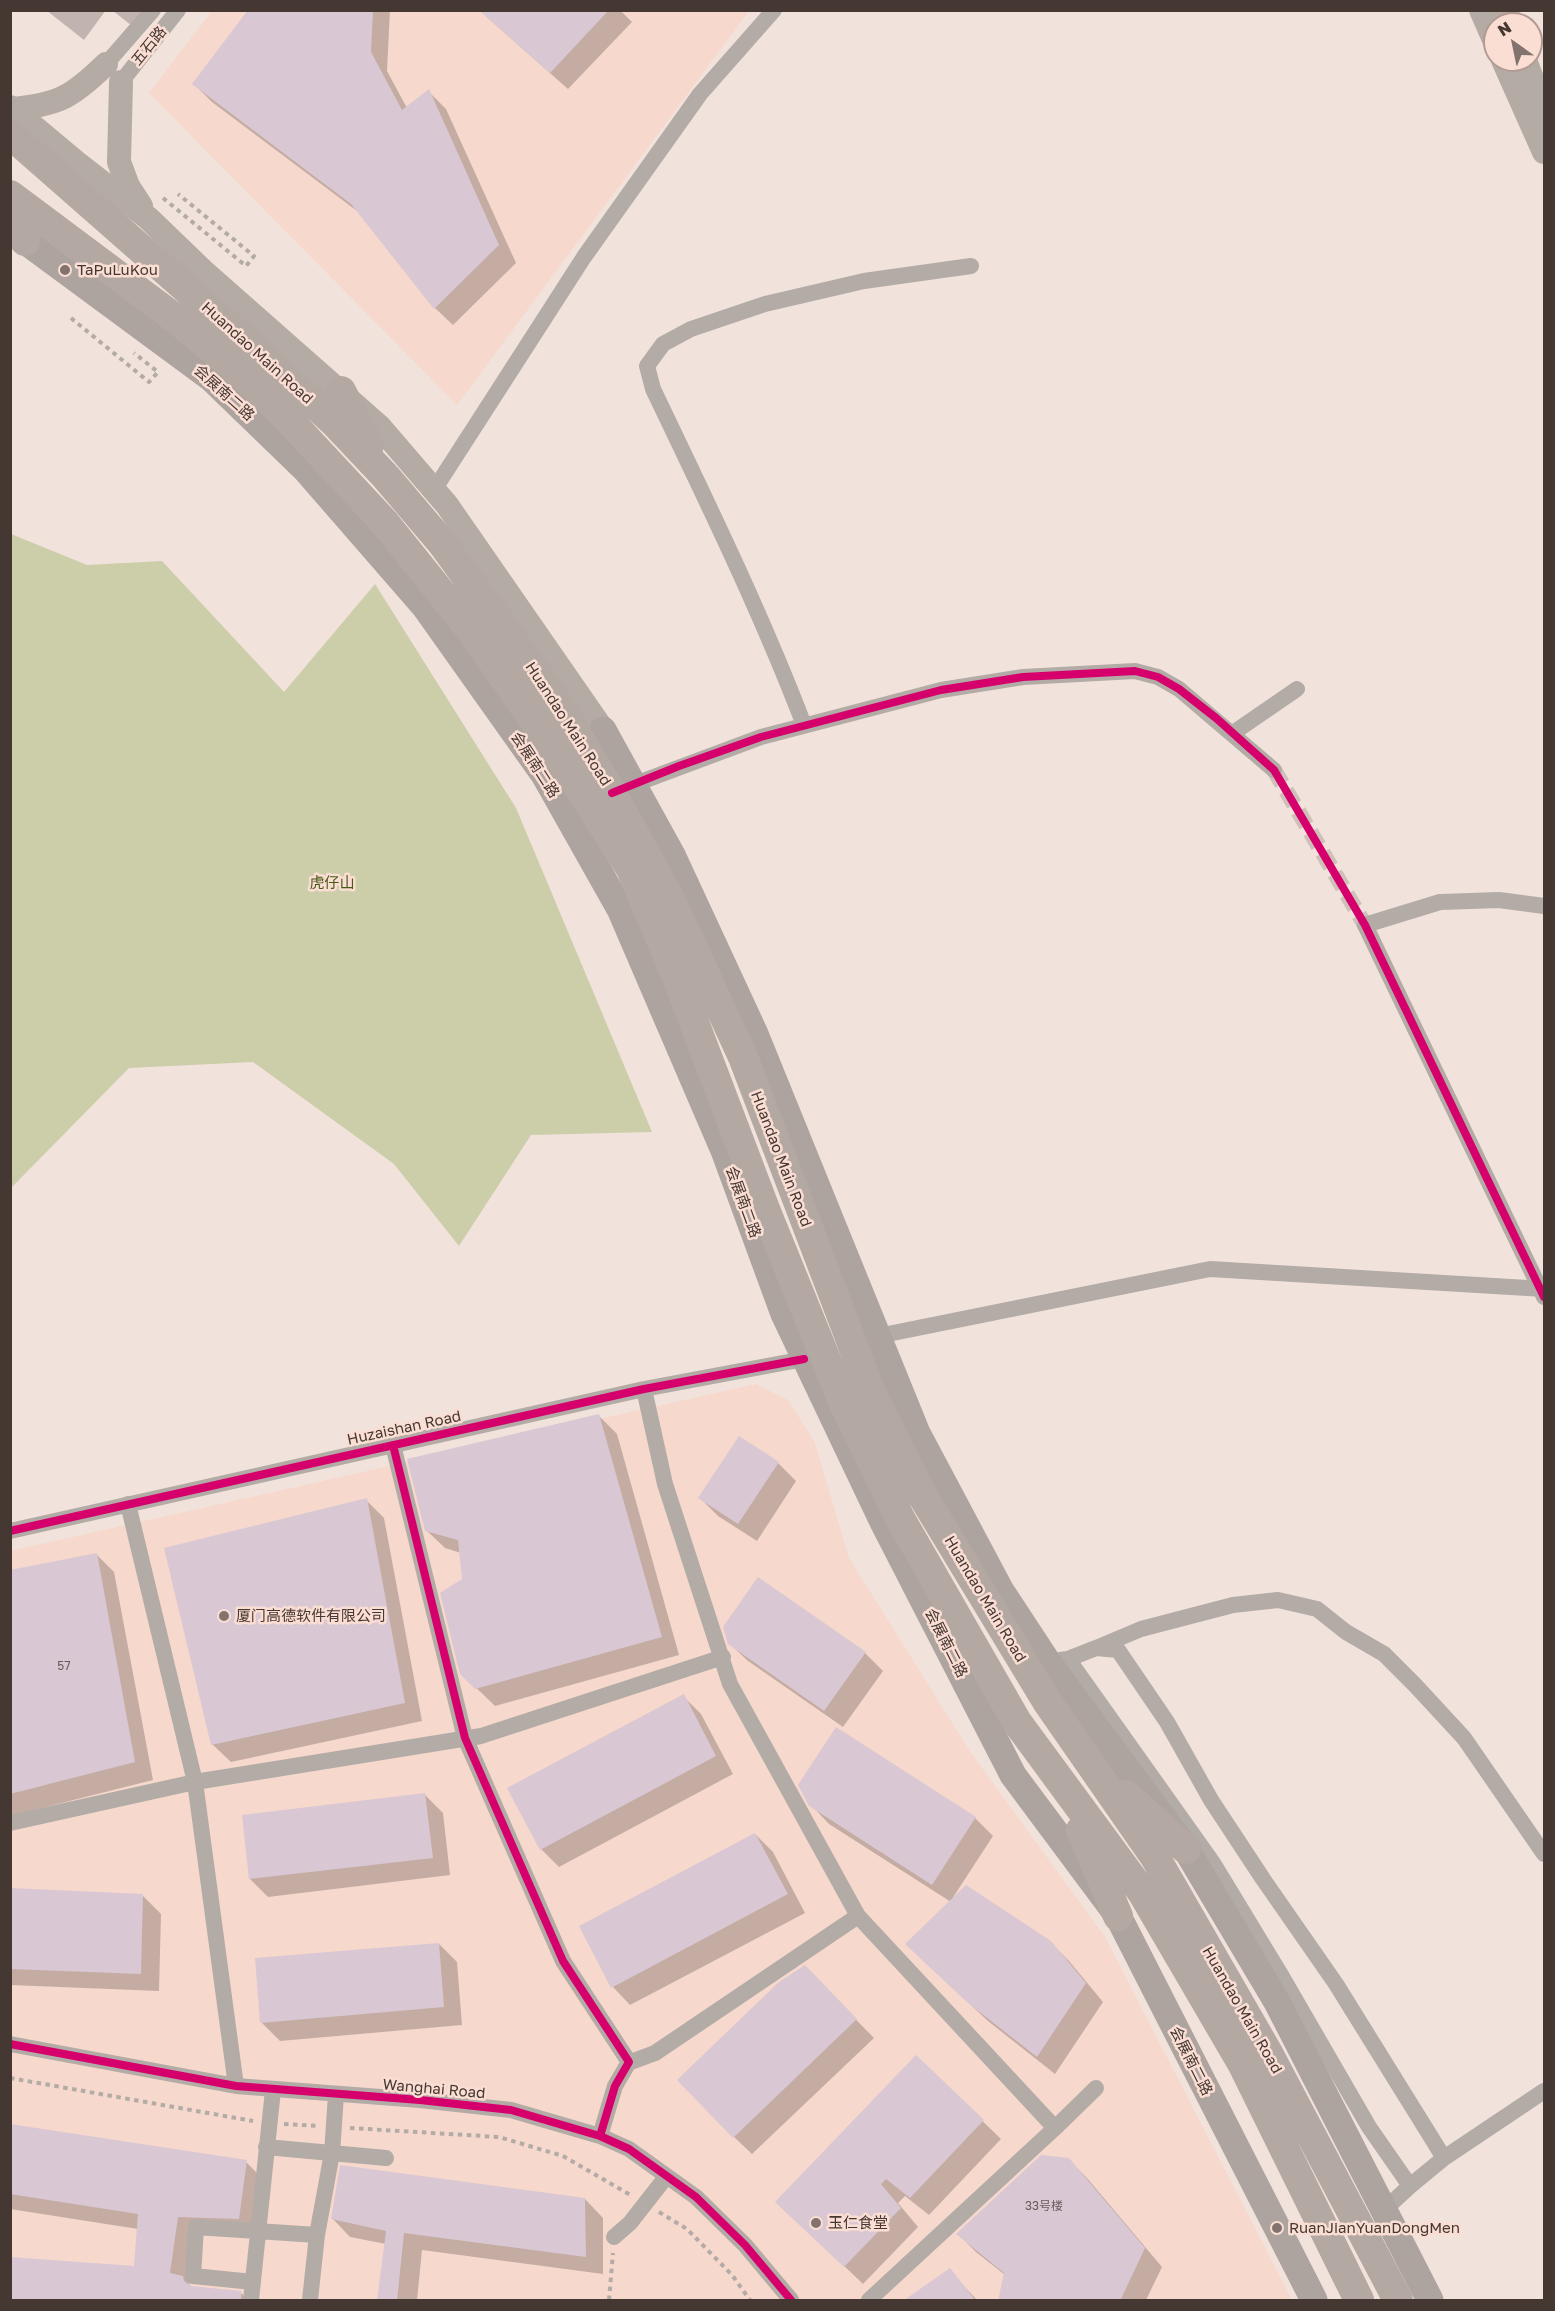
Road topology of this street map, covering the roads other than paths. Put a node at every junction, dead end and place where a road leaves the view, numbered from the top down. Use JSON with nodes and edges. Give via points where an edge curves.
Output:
{"nodes":[{"id":1,"x":153,"y":10,"type":"edge"},
{"id":2,"x":178,"y":10,"type":"edge"},
{"id":3,"x":774,"y":10,"type":"edge"},
{"id":4,"x":1508,"y":72,"type":"edge"},
{"id":5,"x":1530,"y":72,"type":"edge"},
{"id":6,"x":114,"y":73,"type":"junction"},
{"id":7,"x":1545,"y":110,"type":"edge"},
{"id":8,"x":11,"y":117,"type":"edge"},
{"id":9,"x":1545,"y":152,"type":"edge"},
{"id":10,"x":10,"y":195,"type":"edge"},
{"id":11,"x":148,"y":218,"type":"junction"},
{"id":12,"x":15,"y":231,"type":"edge"},
{"id":13,"x":971,"y":266,"type":"dead end"},
{"id":14,"x":341,"y":391,"type":"junction"},
{"id":15,"x":386,"y":477,"type":"junction"},
{"id":16,"x":434,"y":490,"type":"junction"},
{"id":17,"x":1297,"y":688,"type":"dead end"},
{"id":18,"x":804,"y":726,"type":"junction"},
{"id":19,"x":603,"y":730,"type":"joint"},
{"id":20,"x":1233,"y":733,"type":"junction"},
{"id":21,"x":1274,"y":770,"type":"tunnel mouth"},
{"id":22,"x":622,"y":788,"type":"junction"},
{"id":23,"x":1545,"y":906,"type":"edge"},
{"id":24,"x":1543,"y":1291,"type":"edge"},
{"id":25,"x":878,"y":1336,"type":"junction"},
{"id":26,"x":804,"y":1359,"type":"junction"},
{"id":27,"x":644,"y":1389,"type":"junction"},
{"id":28,"x":393,"y":1445,"type":"junction"},
{"id":29,"x":128,"y":1503,"type":"junction"},
{"id":30,"x":10,"y":1531,"type":"edge"},
{"id":31,"x":1096,"y":1648,"type":"junction"},
{"id":32,"x":723,"y":1657,"type":"junction"},
{"id":33,"x":1058,"y":1660,"type":"junction"},
{"id":34,"x":465,"y":1738,"type":"junction"},
{"id":35,"x":1087,"y":1759,"type":"junction"},
{"id":36,"x":195,"y":1782,"type":"junction"},
{"id":37,"x":1062,"y":1783,"type":"junction"},
{"id":38,"x":10,"y":1823,"type":"edge"},
{"id":39,"x":1186,"y":1850,"type":"junction"},
{"id":40,"x":1545,"y":1854,"type":"edge"},
{"id":41,"x":858,"y":1916,"type":"junction"},
{"id":42,"x":1118,"y":1916,"type":"junction"},
{"id":43,"x":10,"y":2044,"type":"edge"},
{"id":44,"x":628,"y":2064,"type":"junction"},
{"id":45,"x":236,"y":2086,"type":"junction"},
{"id":46,"x":1096,"y":2088,"type":"dead end"},
{"id":47,"x":273,"y":2090,"type":"junction"},
{"id":48,"x":1545,"y":2091,"type":"edge"},
{"id":49,"x":336,"y":2095,"type":"junction"},
{"id":50,"x":1055,"y":2128,"type":"junction"},
{"id":51,"x":600,"y":2136,"type":"junction"},
{"id":52,"x":266,"y":2148,"type":"junction"},
{"id":53,"x":332,"y":2153,"type":"junction"},
{"id":54,"x":386,"y":2158,"type":"dead end"},
{"id":55,"x":1444,"y":2158,"type":"junction"},
{"id":56,"x":666,"y":2177,"type":"junction"},
{"id":57,"x":1410,"y":2186,"type":"junction"},
{"id":58,"x":1384,"y":2210,"type":"junction"},
{"id":59,"x":258,"y":2232,"type":"junction"},
{"id":60,"x":317,"y":2235,"type":"junction"},
{"id":61,"x":614,"y":2237,"type":"road end"},
{"id":62,"x":253,"y":2282,"type":"junction"},
{"id":63,"x":251,"y":2301,"type":"edge"},
{"id":64,"x":310,"y":2301,"type":"edge"},
{"id":65,"x":791,"y":2301,"type":"edge"},
{"id":66,"x":869,"y":2301,"type":"edge"},
{"id":67,"x":1314,"y":2301,"type":"edge"},
{"id":68,"x":1359,"y":2301,"type":"edge"},
{"id":69,"x":1398,"y":2301,"type":"edge"},
{"id":70,"x":1430,"y":2301,"type":"edge"}],
"edges":[{"from":1,"to":6,"type":"street","name":"五石路"},
{"from":2,"to":6,"type":"street","name":"五石路"},
{"from":3,"to":16,"type":"street","via":[[700,94],[604,229]]},
{"from":4,"to":9,"type":"main road"},
{"from":5,"to":7,"type":"main road"},
{"from":6,"to":8,"type":"main road","via":[[62,100]]},
{"from":6,"to":11,"type":"main road","via":[[119,162],[128,186]]},
{"from":8,"to":11,"type":"main road"},
{"from":8,"to":15,"type":"highway","name":"Huandao Main Road","via":[[335,423]]},
{"from":10,"to":37,"type":"highway","name":"Huandao Main Road","via":[[176,319],[287,418],[413,558],[470,629],[556,752],[631,869],[844,1404],[901,1520],[1012,1712]]},
{"from":11,"to":14,"type":"main road"},
{"from":12,"to":26,"type":"main road","name":"会展南二路","via":[[212,379],[305,469],[425,607],[545,776],[620,909],[725,1153]]},
{"from":13,"to":18,"type":"street","via":[[864,280],[765,304],[692,329],[663,344],[647,366],[653,389],[728,546]]},
{"from":14,"to":15,"type":"highway"},
{"from":14,"to":16,"type":"main road","via":[[380,427]]},
{"from":15,"to":22,"type":"highway","name":"Huandao Main Road","via":[[442,543]]},
{"from":16,"to":19,"type":"main road"},
{"from":17,"to":20,"type":"street"},
{"from":18,"to":20,"type":"street","via":[[941,690],[1023,677],[1135,671],[1179,688]]},
{"from":18,"to":22,"type":"street","via":[[761,737]]},
{"from":19,"to":22,"type":"main road"},
{"from":20,"to":21,"type":"street"},
{"from":22,"to":25,"type":"main road","via":[[672,855],[755,1034]]},
{"from":22,"to":35,"type":"highway","name":"Huandao Main Road","via":[[742,1056],[871,1393],[922,1495]]},
{"from":23,"to":24,"type":"street","via":[[1499,900],[1440,903],[1365,925]]},
{"from":24,"to":25,"type":"street","via":[[1210,1269]]},
{"from":25,"to":33,"type":"main road","via":[[923,1443],[1001,1591]]},
{"from":26,"to":27,"type":"street","name":"Huzaishan Road"},
{"from":26,"to":42,"type":"main road","name":"会展南二路","via":[[1013,1775]]},
{"from":27,"to":28,"type":"street","name":"Huzaishan Road"},
{"from":27,"to":32,"type":"street","via":[[665,1484]]},
{"from":28,"to":29,"type":"street","name":"Huzaishan Road"},
{"from":28,"to":34,"type":"street"},
{"from":29,"to":30,"type":"street","name":"Huzaishan Road"},
{"from":29,"to":36,"type":"street"},
{"from":31,"to":33,"type":"street"},
{"from":31,"to":40,"type":"street","via":[[1141,1629],[1233,1605],[1278,1600],[1317,1609],[1384,1654],[1422,1692],[1464,1738]]},
{"from":31,"to":55,"type":"street","via":[[1118,1650],[1167,1722],[1211,1800],[1336,1984]]},
{"from":32,"to":34,"type":"street"},
{"from":32,"to":41,"type":"street","via":[[730,1684]]},
{"from":33,"to":39,"type":"main road"},
{"from":33,"to":57,"type":"street","via":[[1213,1863],[1369,2127]]},
{"from":34,"to":36,"type":"street"},
{"from":34,"to":44,"type":"street","via":[[563,1961],[630,2061]]},
{"from":35,"to":39,"type":"highway"},
{"from":35,"to":69,"type":"highway","name":"Huandao Main Road","via":[[1155,1857],[1262,2043]]},
{"from":36,"to":38,"type":"street"},
{"from":36,"to":45,"type":"street"},
{"from":37,"to":42,"type":"highway"},
{"from":37,"to":68,"type":"highway","name":"Huandao Main Road","via":[[1142,1892],[1243,2065]]},
{"from":39,"to":58,"type":"main road","via":[[1277,2002]]},
{"from":41,"to":44,"type":"street","via":[[655,2053]]},
{"from":41,"to":50,"type":"street"},
{"from":42,"to":67,"type":"main road","name":"会展南二路"},
{"from":43,"to":45,"type":"street","name":"Wanghai Road"},
{"from":44,"to":51,"type":"street","via":[[615,2086]]},
{"from":45,"to":47,"type":"street","name":"Wanghai Road"},
{"from":46,"to":50,"type":"street"},
{"from":47,"to":49,"type":"street","name":"Wanghai Road"},
{"from":47,"to":52,"type":"street"},
{"from":48,"to":55,"type":"street"},
{"from":49,"to":51,"type":"street","name":"Wanghai Road","via":[[511,2110]]},
{"from":49,"to":53,"type":"street"},
{"from":50,"to":66,"type":"street"},
{"from":51,"to":56,"type":"street","name":"Wanghai Road","via":[[629,2149]]},
{"from":52,"to":53,"type":"street"},
{"from":52,"to":59,"type":"street"},
{"from":53,"to":54,"type":"street"},
{"from":53,"to":60,"type":"street"},
{"from":55,"to":57,"type":"street"},
{"from":56,"to":61,"type":"street"},
{"from":56,"to":65,"type":"street","name":"Wanghai Road","via":[[696,2197],[745,2244]]},
{"from":57,"to":58,"type":"street"},
{"from":58,"to":70,"type":"main road"},
{"from":59,"to":60,"type":"street"},
{"from":59,"to":62,"type":"street"},
{"from":59,"to":62,"type":"street","via":[[196,2227],[193,2276]]},
{"from":60,"to":64,"type":"street"},
{"from":62,"to":63,"type":"street"}]}
